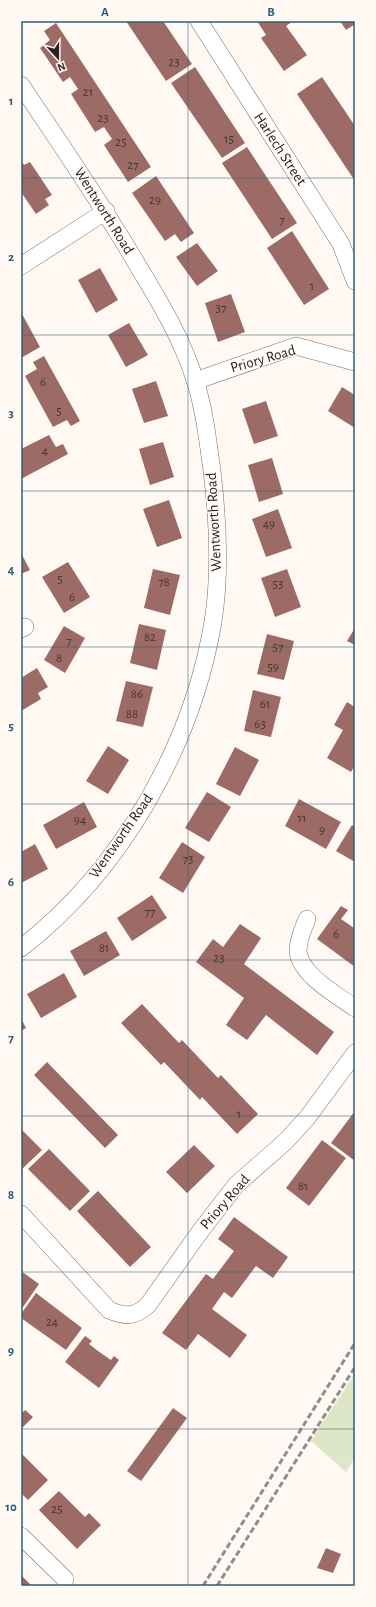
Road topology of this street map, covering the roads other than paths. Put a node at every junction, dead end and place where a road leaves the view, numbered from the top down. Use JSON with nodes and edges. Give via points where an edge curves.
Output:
{"nodes":[{"id":1,"x":199,"y":21,"type":"edge"},
{"id":2,"x":21,"y":85,"type":"edge"},
{"id":3,"x":106,"y":211,"type":"junction"},
{"id":4,"x":21,"y":266,"type":"edge"},
{"id":5,"x":355,"y":281,"type":"edge"},
{"id":6,"x":355,"y":362,"type":"edge"},
{"id":7,"x":195,"y":380,"type":"junction"},
{"id":8,"x":307,"y":918,"type":"dead end"},
{"id":9,"x":21,"y":948,"type":"edge"},
{"id":10,"x":355,"y":1008,"type":"edge"},
{"id":11,"x":355,"y":1053,"type":"edge"},
{"id":12,"x":21,"y":1214,"type":"edge"},
{"id":13,"x":21,"y":1536,"type":"edge"},
{"id":14,"x":65,"y":1579,"type":"dead end"}],
"edges":[{"from":1,"to":5,"type":"street","name":"Harlech Street","via":[[341,244]]},
{"from":2,"to":3,"type":"street","name":"Wentworth Road"},
{"from":3,"to":4,"type":"street"},
{"from":3,"to":7,"type":"street","name":"Wentworth Road","via":[[161,304]]},
{"from":6,"to":7,"type":"street","name":"Priory Road","via":[[296,346]]},
{"from":7,"to":9,"type":"street","name":"Wentworth Road","via":[[209,446],[218,558],[213,620],[202,678],[180,738],[148,802],[110,857],[68,906]]},
{"from":8,"to":10,"type":"street","via":[[298,951],[301,963],[308,973]]},
{"from":11,"to":12,"type":"street","name":"Priory Road","via":[[286,1142],[236,1185],[141,1311],[130,1316],[109,1310]]},
{"from":13,"to":14,"type":"street"}]}
